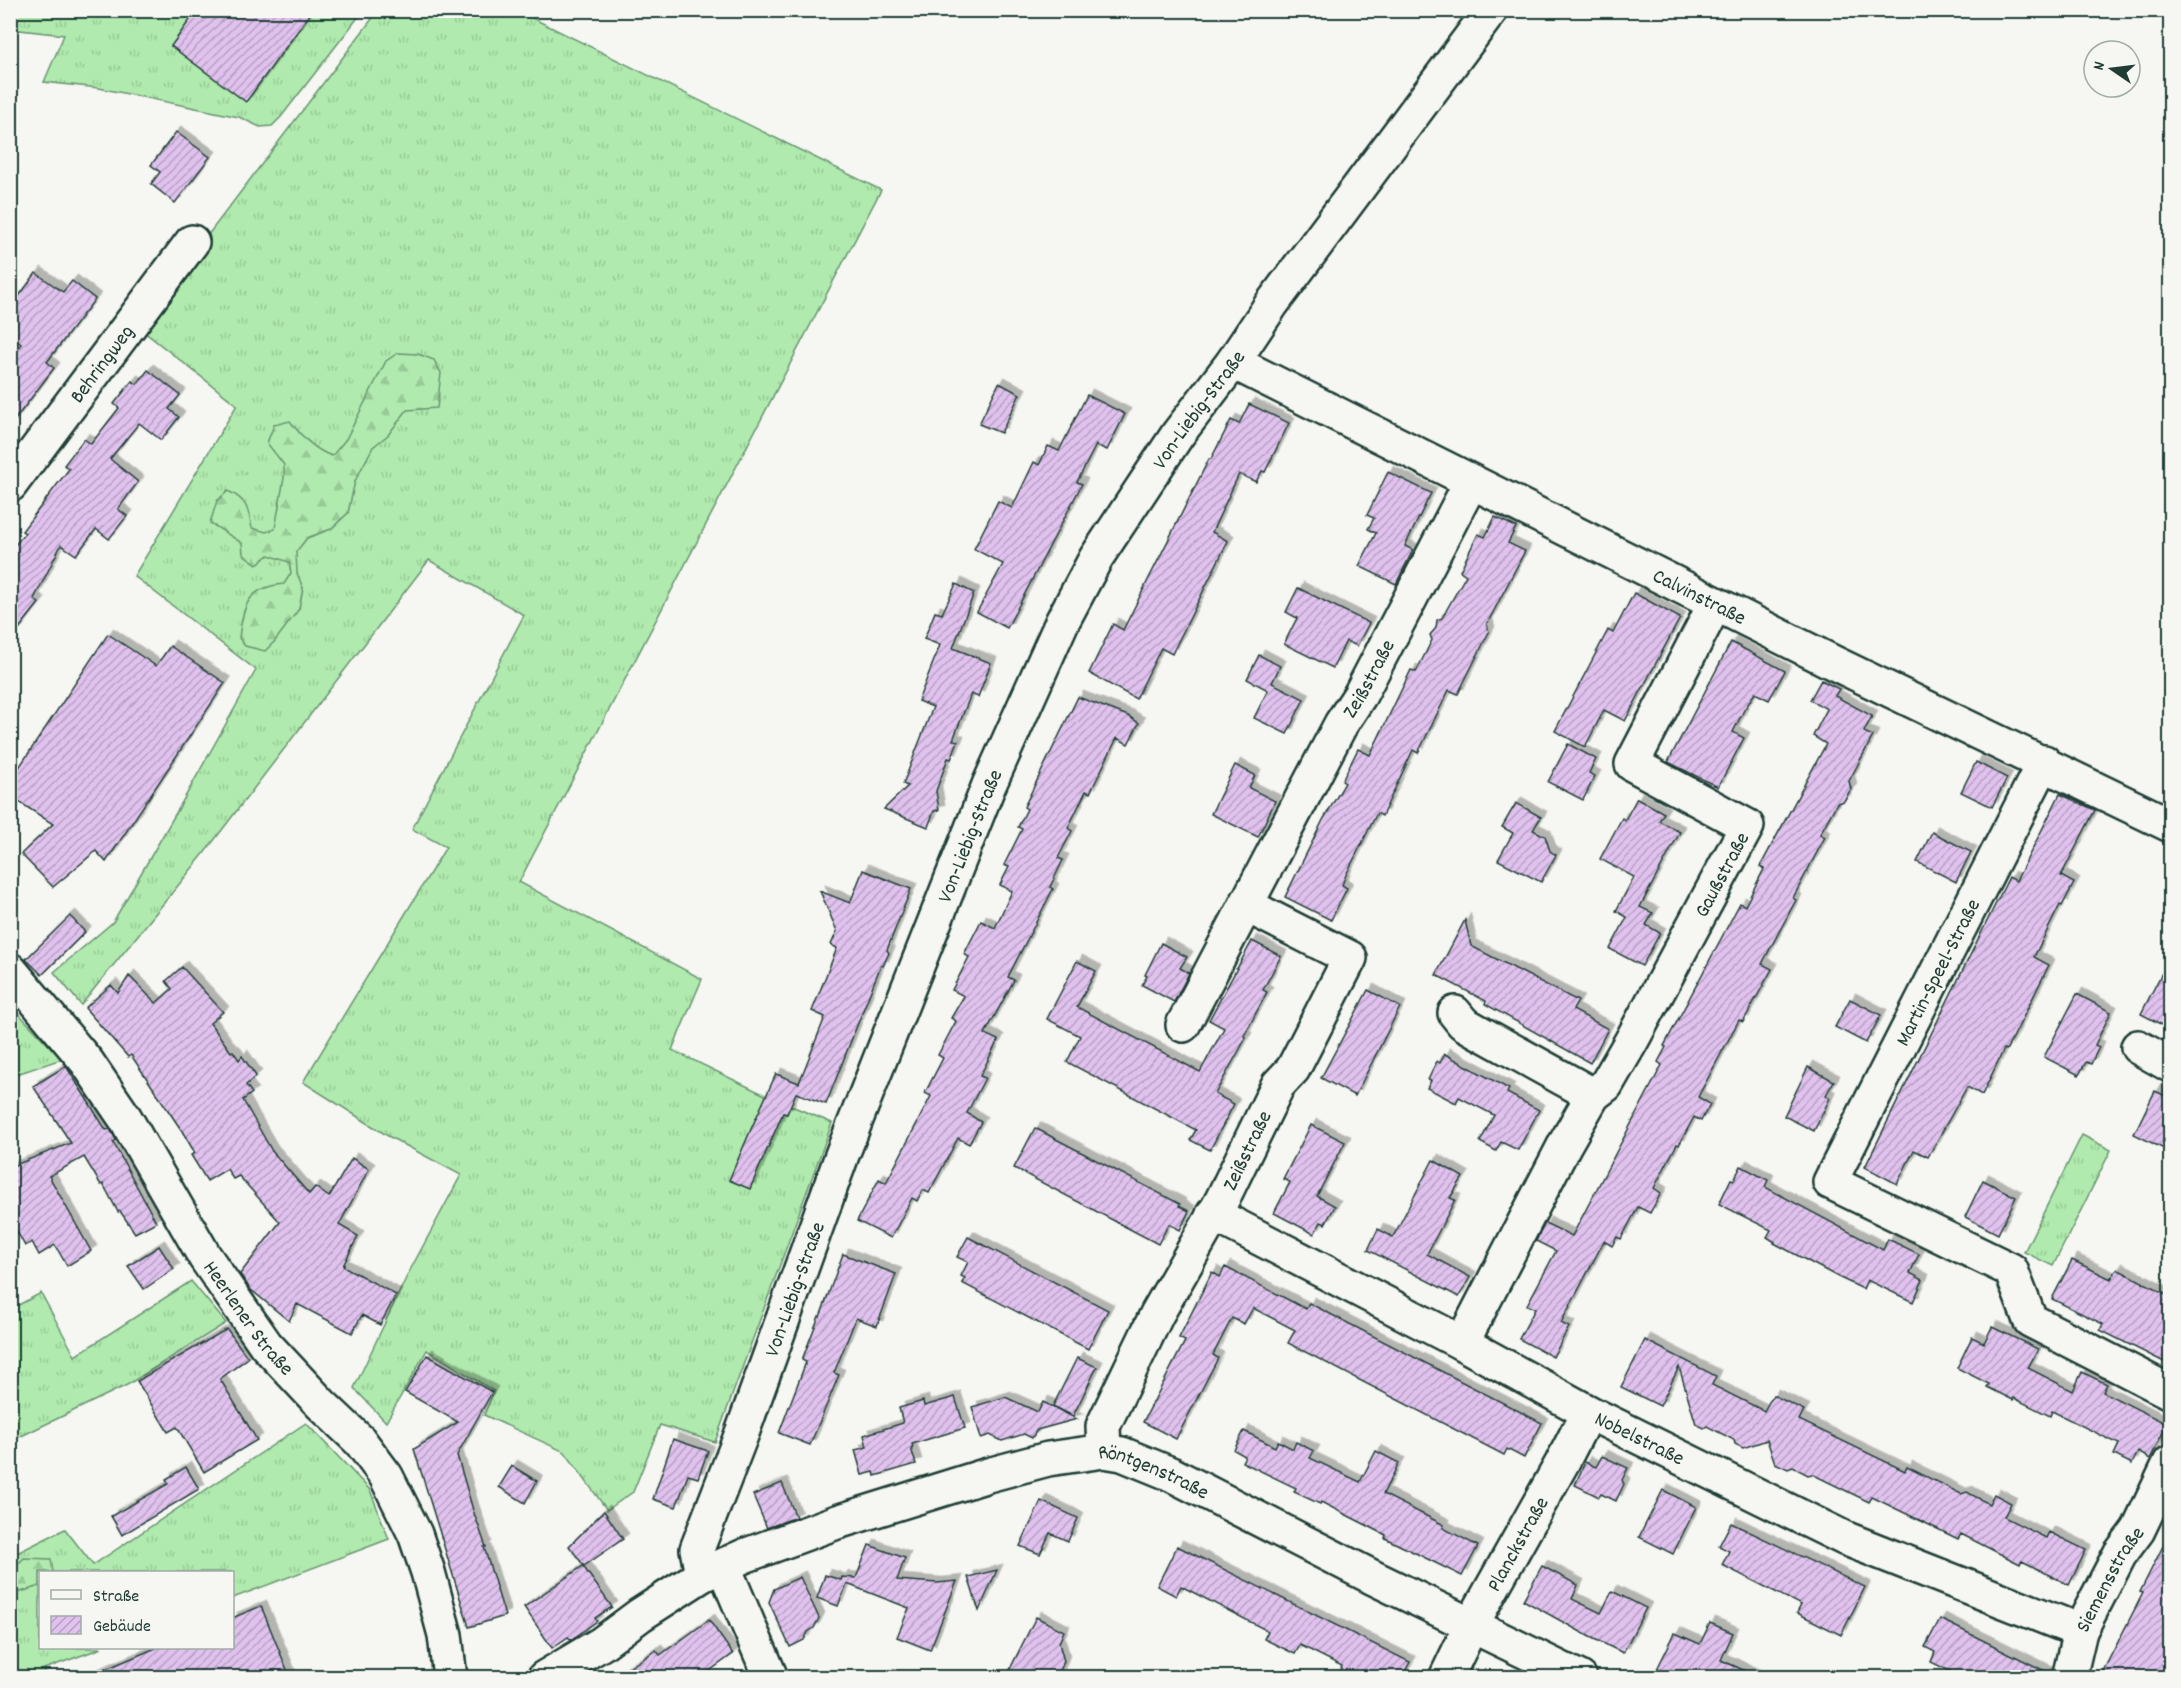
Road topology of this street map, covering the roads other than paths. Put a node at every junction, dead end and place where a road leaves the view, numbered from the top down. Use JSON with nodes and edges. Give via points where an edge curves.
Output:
{"nodes":[{"id":1,"x":1491,"y":10,"type":"edge"},
{"id":2,"x":192,"y":242,"type":"dead end"},
{"id":3,"x":1233,"y":362,"type":"junction"},
{"id":4,"x":1472,"y":482,"type":"junction"},
{"id":5,"x":10,"y":485,"type":"edge"},
{"id":6,"x":1715,"y":604,"type":"junction"},
{"id":7,"x":2044,"y":762,"type":"junction"},
{"id":8,"x":2170,"y":825,"type":"edge"},
{"id":9,"x":1246,"y":905,"type":"junction"},
{"id":10,"x":10,"y":970,"type":"edge"},
{"id":11,"x":1455,"y":1013,"type":"dead end"},
{"id":12,"x":1183,"y":1025,"type":"dead end"},
{"id":13,"x":2138,"y":1047,"type":"dead end"},
{"id":14,"x":2170,"y":1065,"type":"edge"},
{"id":15,"x":1593,"y":1095,"type":"junction"},
{"id":16,"x":1213,"y":1214,"type":"junction"},
{"id":17,"x":1462,"y":1343,"type":"junction"},
{"id":18,"x":2170,"y":1392,"type":"edge"},
{"id":19,"x":1587,"y":1412,"type":"junction"},
{"id":20,"x":1104,"y":1451,"type":"junction"},
{"id":21,"x":2165,"y":1474,"type":"edge"},
{"id":22,"x":713,"y":1570,"type":"junction"},
{"id":23,"x":1472,"y":1624,"type":"junction"},
{"id":24,"x":2080,"y":1631,"type":"junction"},
{"id":25,"x":450,"y":1677,"type":"edge"},
{"id":26,"x":544,"y":1677,"type":"edge"},
{"id":27,"x":771,"y":1677,"type":"edge"},
{"id":28,"x":1446,"y":1677,"type":"edge"},
{"id":29,"x":1580,"y":1677,"type":"edge"},
{"id":30,"x":2069,"y":1677,"type":"edge"}],
"edges":[{"from":1,"to":3,"type":"street","name":"Von-Liebig-Straße","via":[[1271,305]]},
{"from":2,"to":5,"type":"street","name":"Behringweg"},
{"from":3,"to":4,"type":"street","name":"Calvinstraße"},
{"from":3,"to":22,"type":"street","name":"Von-Liebig-Straße","via":[[1178,434],[1096,558],[1062,622],[989,785],[845,1149],[697,1549]]},
{"from":4,"to":6,"type":"street","name":"Calvinstraße"},
{"from":4,"to":9,"type":"street","name":"Zeißstraße"},
{"from":6,"to":7,"type":"street","name":"Calvinstraße","via":[[1953,722]]},
{"from":6,"to":15,"type":"street","name":"Gaußstraße","via":[[1632,764],[1748,826],[1632,1040],[1606,1085]]},
{"from":7,"to":8,"type":"street","name":"Calvinstraße"},
{"from":7,"to":18,"type":"street","name":"Martin-Speel-Straße","via":[[1830,1182],[2012,1270],[2030,1320]]},
{"from":9,"to":12,"type":"street","name":"Zeißstraße"},
{"from":9,"to":16,"type":"street","name":"Zeißstraße","via":[[1350,958],[1293,1069],[1278,1085]]},
{"from":10,"to":25,"type":"street","name":"Heerlener Straße","via":[[87,1062],[125,1118],[205,1257],[267,1345],[360,1441],[386,1476],[415,1534],[428,1572],[445,1635]]},
{"from":11,"to":15,"type":"street","via":[[1463,1023]]},
{"from":13,"to":14,"type":"street"},
{"from":15,"to":17,"type":"street","name":"Gaußstraße"},
{"from":16,"to":17,"type":"street","name":"Nobelstraße"},
{"from":16,"to":20,"type":"street","name":"Zeißstraße","via":[[1157,1314],[1103,1426]]},
{"from":17,"to":19,"type":"street","name":"Nobelstraße"},
{"from":19,"to":23,"type":"street","name":"Planckstraße"},
{"from":19,"to":24,"type":"street","name":"Nobelstraße","via":[[1844,1538]]},
{"from":20,"to":22,"type":"street","name":"Röntgenstraße","via":[[1048,1459],[988,1475],[837,1522]]},
{"from":20,"to":23,"type":"street","name":"Röntgenstraße","via":[[1122,1454],[1171,1474]]},
{"from":21,"to":24,"type":"street","name":"Siemensstraße"},
{"from":22,"to":26,"type":"street"},
{"from":22,"to":27,"type":"street","name":"Von-Liebig-Straße"},
{"from":23,"to":28,"type":"street","name":"Planckstraße"},
{"from":23,"to":29,"type":"street","name":"Röntgenstraße"},
{"from":24,"to":30,"type":"street","name":"Siemensstraße"}]}
